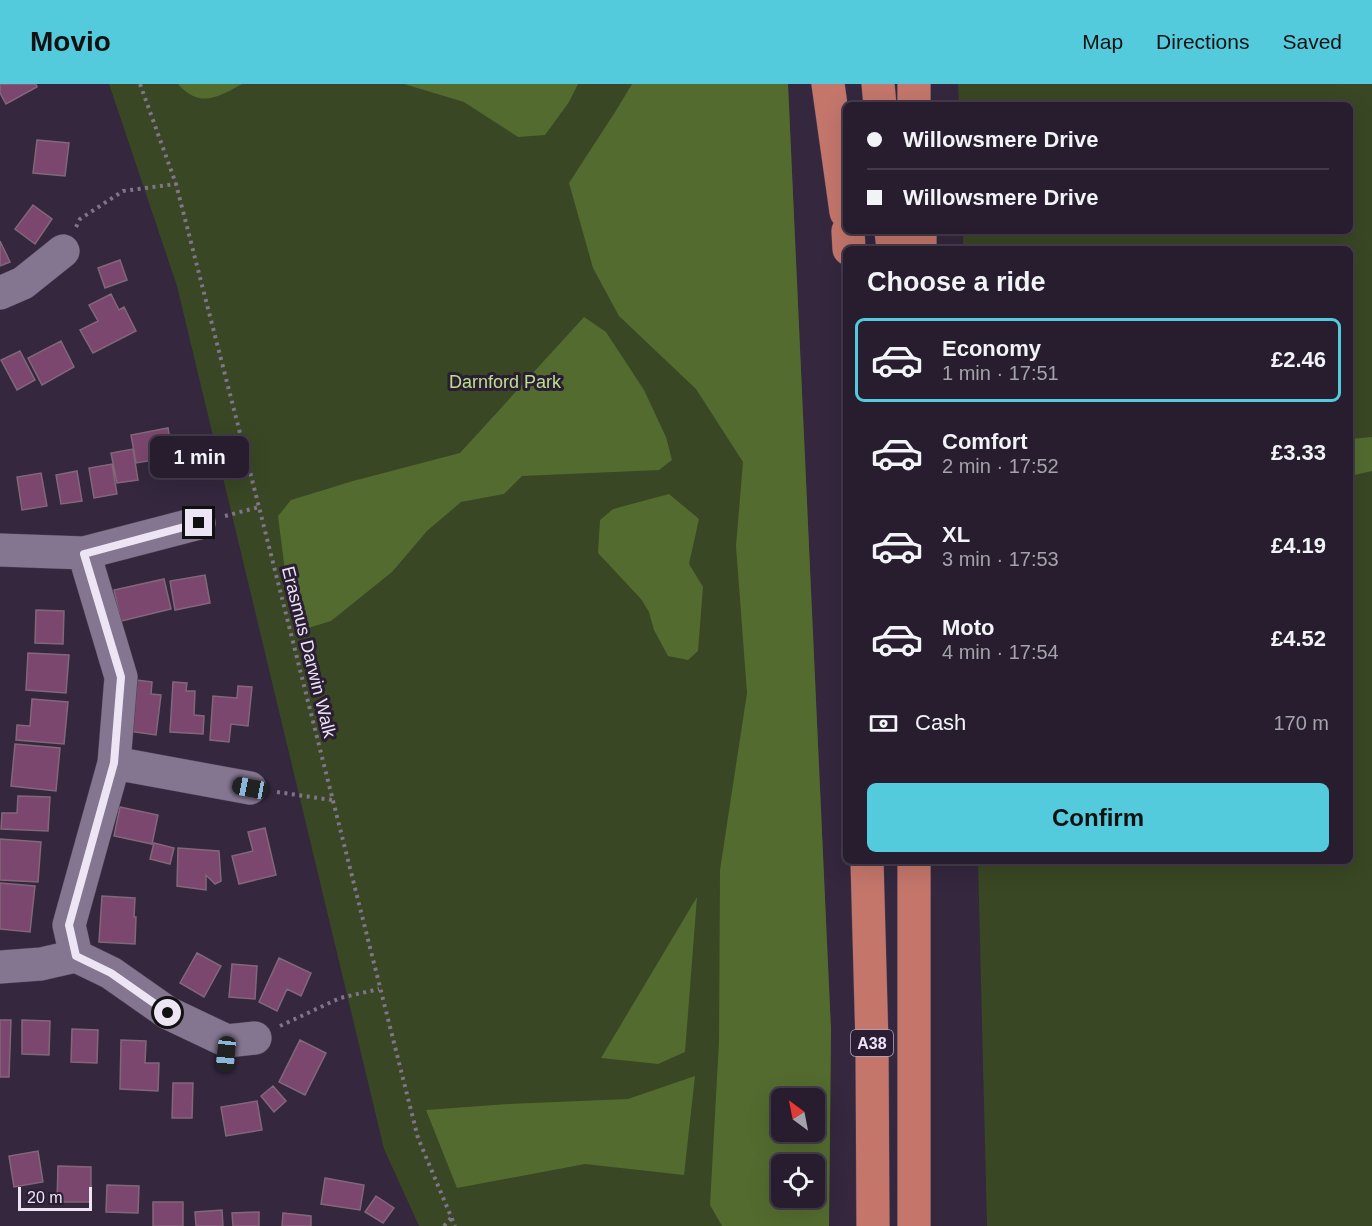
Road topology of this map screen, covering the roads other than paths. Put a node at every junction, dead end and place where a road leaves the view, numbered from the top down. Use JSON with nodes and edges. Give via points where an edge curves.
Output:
{"nodes":[{"id":1,"x":828,"y":84,"type":"edge"},
{"id":2,"x":837,"y":84,"type":"edge"},
{"id":3,"x":878,"y":84,"type":"edge"},
{"id":4,"x":914,"y":84,"type":"edge"},
{"id":5,"x":880,"y":102,"type":"edge"},
{"id":6,"x":914,"y":102,"type":"edge"},
{"id":7,"x":843,"y":165,"type":"edge"},
{"id":8,"x":843,"y":191,"type":"edge"},
{"id":9,"x":63,"y":250,"type":"road end"},
{"id":10,"x":0,"y":293,"type":"edge"},
{"id":11,"x":199,"y":523,"type":"road end"},
{"id":12,"x":0,"y":550,"type":"edge"},
{"id":13,"x":84,"y":554,"type":"junction"},
{"id":14,"x":114,"y":763,"type":"junction"},
{"id":15,"x":250,"y":788,"type":"road end"},
{"id":16,"x":867,"y":864,"type":"edge"},
{"id":17,"x":914,"y":864,"type":"edge"},
{"id":18,"x":76,"y":956,"type":"junction"},
{"id":19,"x":0,"y":967,"type":"edge"},
{"id":20,"x":236,"y":1049,"type":"road end"},
{"id":21,"x":873,"y":1226,"type":"edge"},
{"id":22,"x":914,"y":1226,"type":"edge"}],
"edges":[{"from":1,"to":8,"type":"highway"},
{"from":2,"to":7,"type":"highway"},
{"from":3,"to":5,"type":"highway"},
{"from":4,"to":6,"type":"highway"},
{"from":9,"to":10,"type":"street","via":[[23,283]]},
{"from":11,"to":13,"type":"street"},
{"from":12,"to":13,"type":"street"},
{"from":13,"to":14,"type":"street","via":[[121,677]]},
{"from":14,"to":15,"type":"street"},
{"from":14,"to":18,"type":"street","via":[[69,925]]},
{"from":16,"to":21,"type":"highway","number":"A38"},
{"from":17,"to":22,"type":"highway","number":"A38"},
{"from":18,"to":19,"type":"street"},
{"from":18,"to":20,"type":"street","via":[[111,973],[168,1013]]}]}
